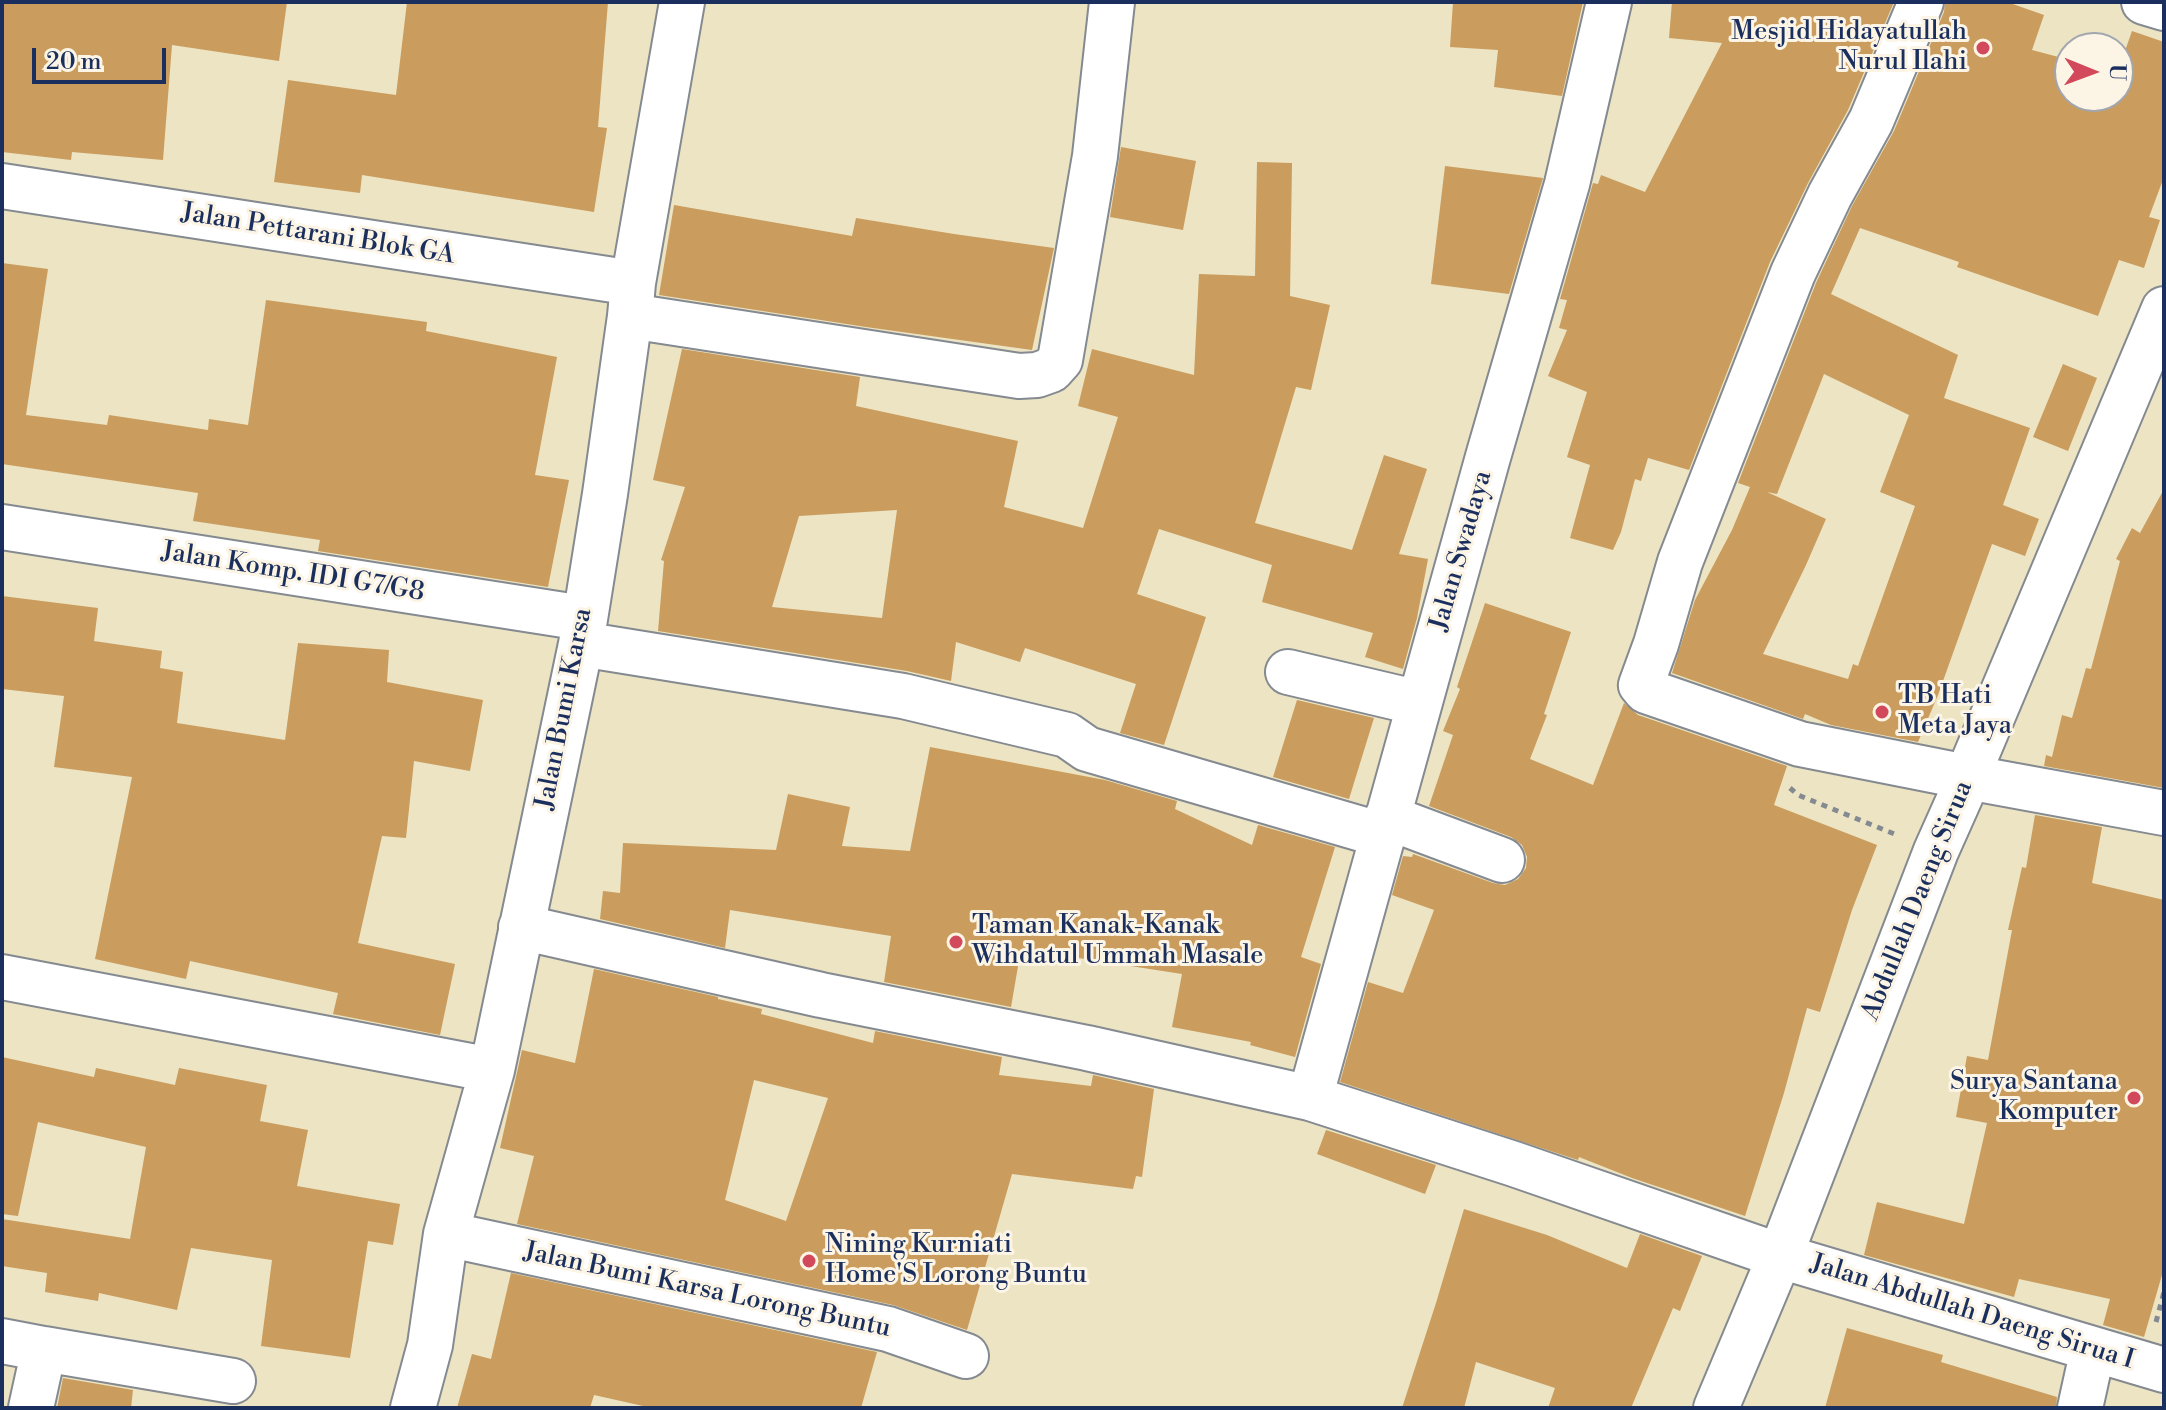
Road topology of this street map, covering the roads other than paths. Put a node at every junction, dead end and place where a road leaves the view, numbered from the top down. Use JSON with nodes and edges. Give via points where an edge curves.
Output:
{"nodes":[{"id":1,"x":682,"y":2,"type":"edge"},
{"id":2,"x":1112,"y":2,"type":"edge"},
{"id":3,"x":1609,"y":2,"type":"edge"},
{"id":4,"x":1921,"y":2,"type":"edge"},
{"id":5,"x":2144,"y":2,"type":"edge"},
{"id":6,"x":2164,"y":8,"type":"edge"},
{"id":7,"x":2,"y":186,"type":"edge"},
{"id":8,"x":632,"y":300,"type":"junction"},
{"id":9,"x":2164,"y":309,"type":"edge"},
{"id":10,"x":2,"y":527,"type":"edge"},
{"id":11,"x":582,"y":631,"type":"junction"},
{"id":12,"x":1288,"y":672,"type":"dead end"},
{"id":13,"x":1419,"y":703,"type":"junction"},
{"id":14,"x":1967,"y":777,"type":"junction"},
{"id":15,"x":2164,"y":813,"type":"edge"},
{"id":16,"x":1385,"y":826,"type":"junction"},
{"id":17,"x":1502,"y":860,"type":"dead end"},
{"id":18,"x":521,"y":927,"type":"junction"},
{"id":19,"x":2,"y":977,"type":"edge"},
{"id":20,"x":492,"y":1070,"type":"junction"},
{"id":21,"x":1310,"y":1098,"type":"junction"},
{"id":22,"x":446,"y":1234,"type":"junction"},
{"id":23,"x":1780,"y":1256,"type":"junction"},
{"id":24,"x":23,"y":1345,"type":"edge"},
{"id":25,"x":2093,"y":1349,"type":"junction"},
{"id":26,"x":966,"y":1356,"type":"dead end"},
{"id":27,"x":2164,"y":1370,"type":"edge"},
{"id":28,"x":233,"y":1381,"type":"dead end"},
{"id":29,"x":31,"y":1408,"type":"edge"},
{"id":30,"x":413,"y":1408,"type":"edge"},
{"id":31,"x":1716,"y":1408,"type":"edge"},
{"id":32,"x":2080,"y":1408,"type":"edge"}],
"edges":[{"from":1,"to":8,"type":"street","name":"Jalan Bumi Karsa"},
{"from":2,"to":8,"type":"street","name":"Jalan Pettarani Blok GA","via":[[1095,156],[1060,360],[1051,370],[1019,376]]},
{"from":3,"to":13,"type":"street","name":"Jalan Swadaya","via":[[1567,184]]},
{"from":4,"to":14,"type":"street","via":[[1871,121],[1793,273],[1680,562],[1641,685],[1800,744]]},
{"from":5,"to":6,"type":"street"},
{"from":7,"to":8,"type":"street","name":"Jalan Pettarani Blok GA"},
{"from":8,"to":11,"type":"street","name":"Jalan Bumi Karsa"},
{"from":9,"to":14,"type":"street","name":"Abdullah Daeng Sirua"},
{"from":10,"to":11,"type":"street","name":"Jalan Komp. IDI G7/G8"},
{"from":11,"to":16,"type":"street","name":"Jalan Komp. IDI G7/G8","via":[[1052,731],[1087,749]]},
{"from":11,"to":18,"type":"street","name":"Jalan Bumi Karsa"},
{"from":12,"to":13,"type":"street"},
{"from":13,"to":16,"type":"street","name":"Jalan Swadaya"},
{"from":14,"to":15,"type":"street"},
{"from":14,"to":23,"type":"street","name":"Abdullah Daeng Sirua"},
{"from":16,"to":17,"type":"street","name":"Jalan Komp. IDI G7/G8"},
{"from":16,"to":21,"type":"street","name":"Jalan Swadaya"},
{"from":18,"to":20,"type":"street","name":"Jalan Bumi Karsa"},
{"from":18,"to":21,"type":"street","name":"Jalan Abdullah Daeng Sirua I"},
{"from":19,"to":20,"type":"street"},
{"from":20,"to":22,"type":"street","name":"Jalan Bumi Karsa"},
{"from":21,"to":23,"type":"street","name":"Jalan Abdullah Daeng Sirua I"},
{"from":22,"to":26,"type":"street","name":"Jalan Bumi Karsa Lorong Buntu","via":[[888,1329]]},
{"from":22,"to":30,"type":"street","name":"Jalan Bumi Karsa","via":[[430,1345]]},
{"from":23,"to":25,"type":"street","name":"Jalan Abdullah Daeng Sirua I"},
{"from":23,"to":31,"type":"street","name":"Abdullah Daeng Sirua"},
{"from":24,"to":28,"type":"street"},
{"from":24,"to":29,"type":"street"},
{"from":25,"to":27,"type":"street","name":"Jalan Abdullah Daeng Sirua I"},
{"from":25,"to":32,"type":"street"}]}
